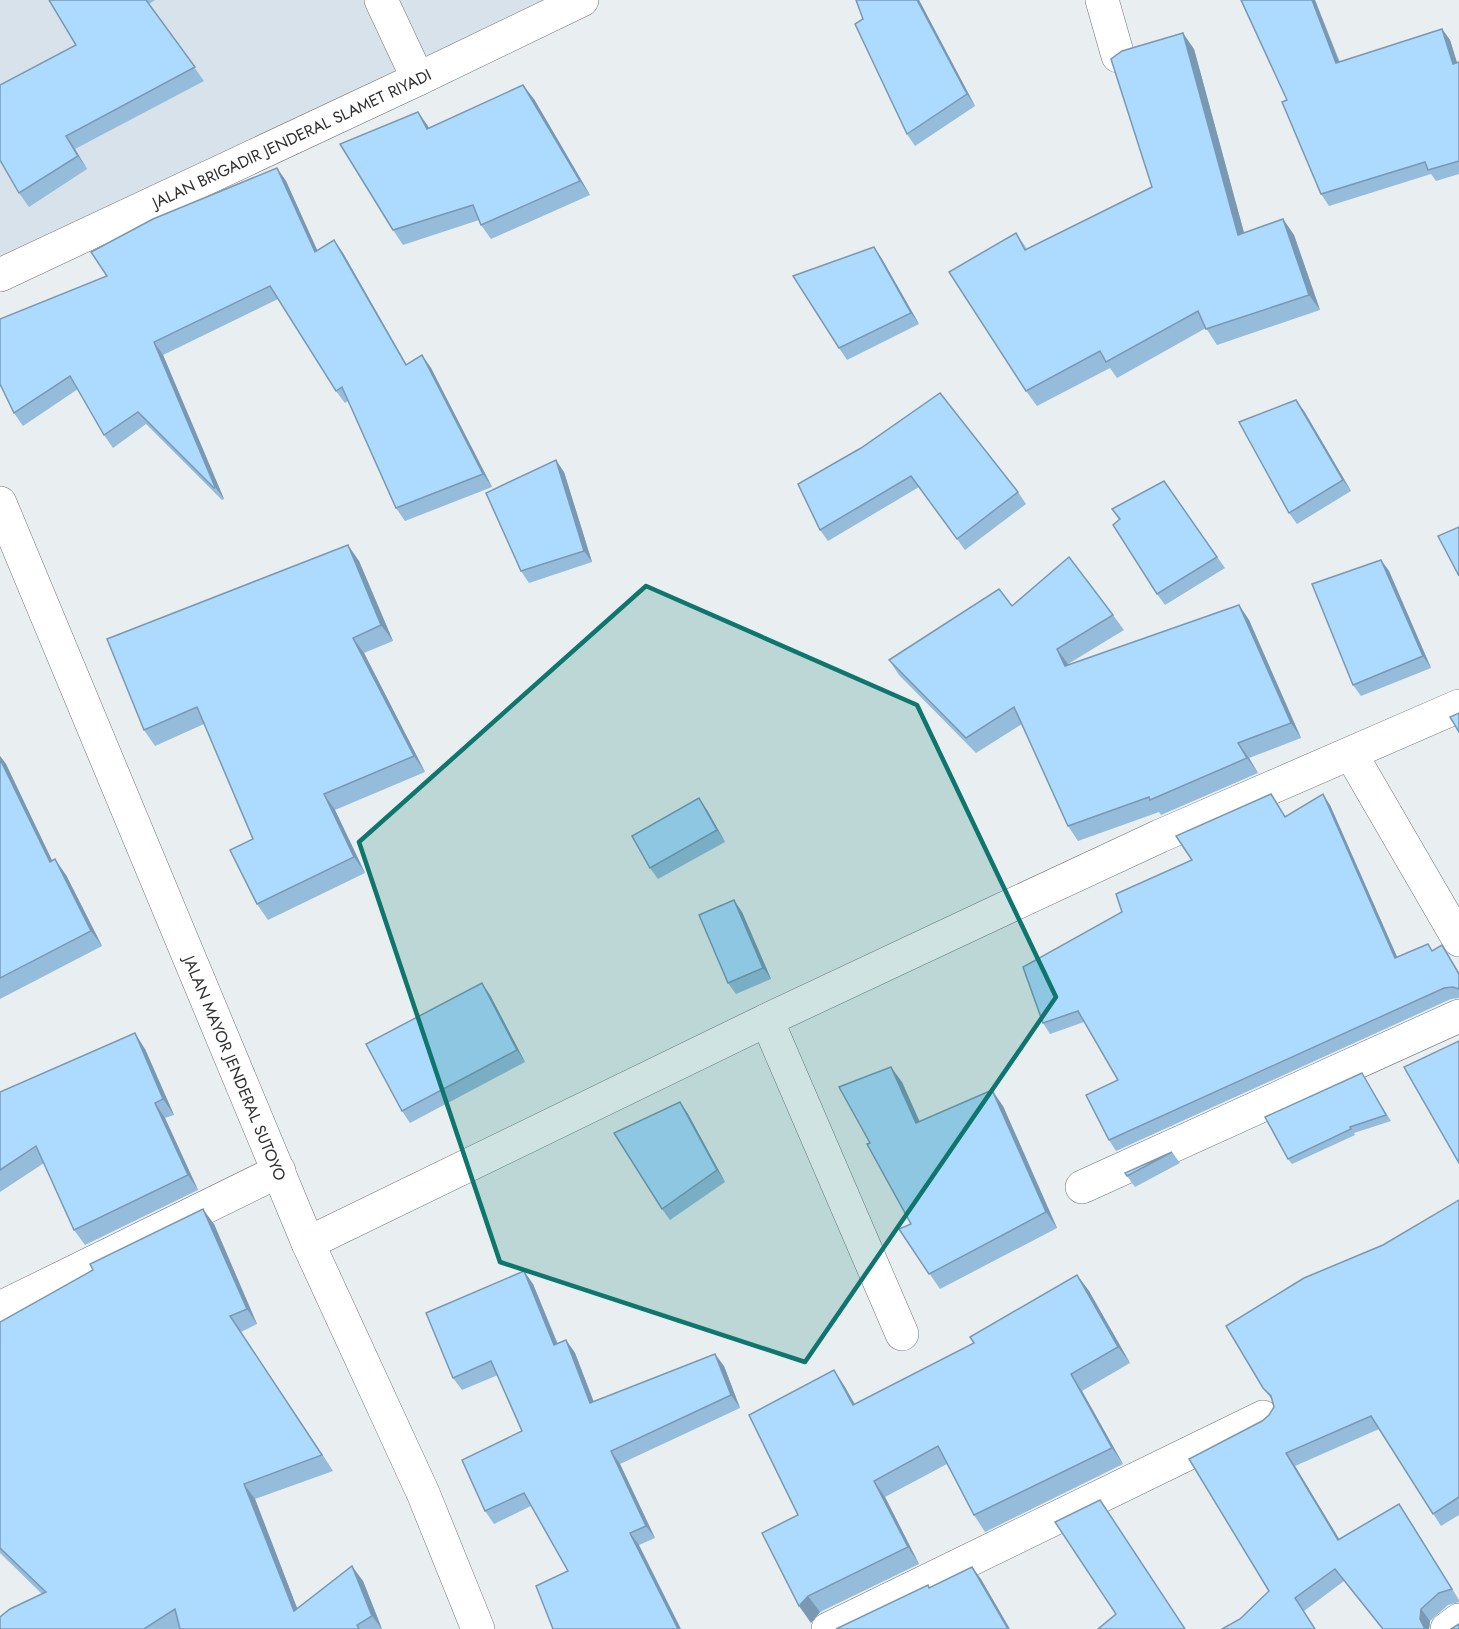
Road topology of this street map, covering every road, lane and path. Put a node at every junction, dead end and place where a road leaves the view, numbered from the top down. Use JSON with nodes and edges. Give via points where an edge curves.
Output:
{"nodes":[{"id":1,"x":381,"y":0,"type":"edge"},
{"id":2,"x":582,"y":0,"type":"edge"},
{"id":3,"x":1102,"y":0,"type":"edge"},
{"id":4,"x":1118,"y":56,"type":"edge"},
{"id":5,"x":418,"y":79,"type":"junction"},
{"id":6,"x":0,"y":275,"type":"edge"},
{"id":7,"x":0,"y":503,"type":"edge"},
{"id":8,"x":10,"y":553,"type":"edge"},
{"id":9,"x":1459,"y":706,"type":"edge"},
{"id":10,"x":1351,"y":754,"type":"junction"},
{"id":11,"x":1459,"y":940,"type":"edge"},
{"id":12,"x":1459,"y":1016,"type":"edge"},
{"id":13,"x":767,"y":1020,"type":"junction"},
{"id":14,"x":279,"y":1171,"type":"junction"},
{"id":15,"x":1082,"y":1187,"type":"dead end"},
{"id":16,"x":308,"y":1243,"type":"junction"},
{"id":17,"x":0,"y":1308,"type":"edge"},
{"id":18,"x":902,"y":1334,"type":"dead end"},
{"id":19,"x":1263,"y":1417,"type":"edge"},
{"id":20,"x":478,"y":1629,"type":"edge"},
{"id":21,"x":828,"y":1629,"type":"edge"}],
"edges":[{"from":1,"to":5,"type":"street"},
{"from":2,"to":5,"type":"street","name":"JALAN BRIGADIR JENDERAL SLAMET RIYADI"},
{"from":3,"to":4,"type":"street"},
{"from":5,"to":6,"type":"street","name":"JALAN BRIGADIR JENDERAL SLAMET RIYADI"},
{"from":7,"to":8,"type":"street","name":"JALAN MAYOR JENDERAL SUTOYO"},
{"from":8,"to":14,"type":"street","name":"JALAN MAYOR JENDERAL SUTOYO"},
{"from":9,"to":10,"type":"street"},
{"from":10,"to":11,"type":"street"},
{"from":10,"to":13,"type":"street","via":[[1160,837]]},
{"from":12,"to":15,"type":"street"},
{"from":13,"to":16,"type":"street"},
{"from":13,"to":18,"type":"street"},
{"from":14,"to":16,"type":"street","name":"JALAN MAYOR JENDERAL SUTOYO"},
{"from":14,"to":17,"type":"street"},
{"from":16,"to":20,"type":"street","name":"JALAN MAYOR JENDERAL SUTOYO","via":[[423,1493]]},
{"from":19,"to":21,"type":"street"}]}
